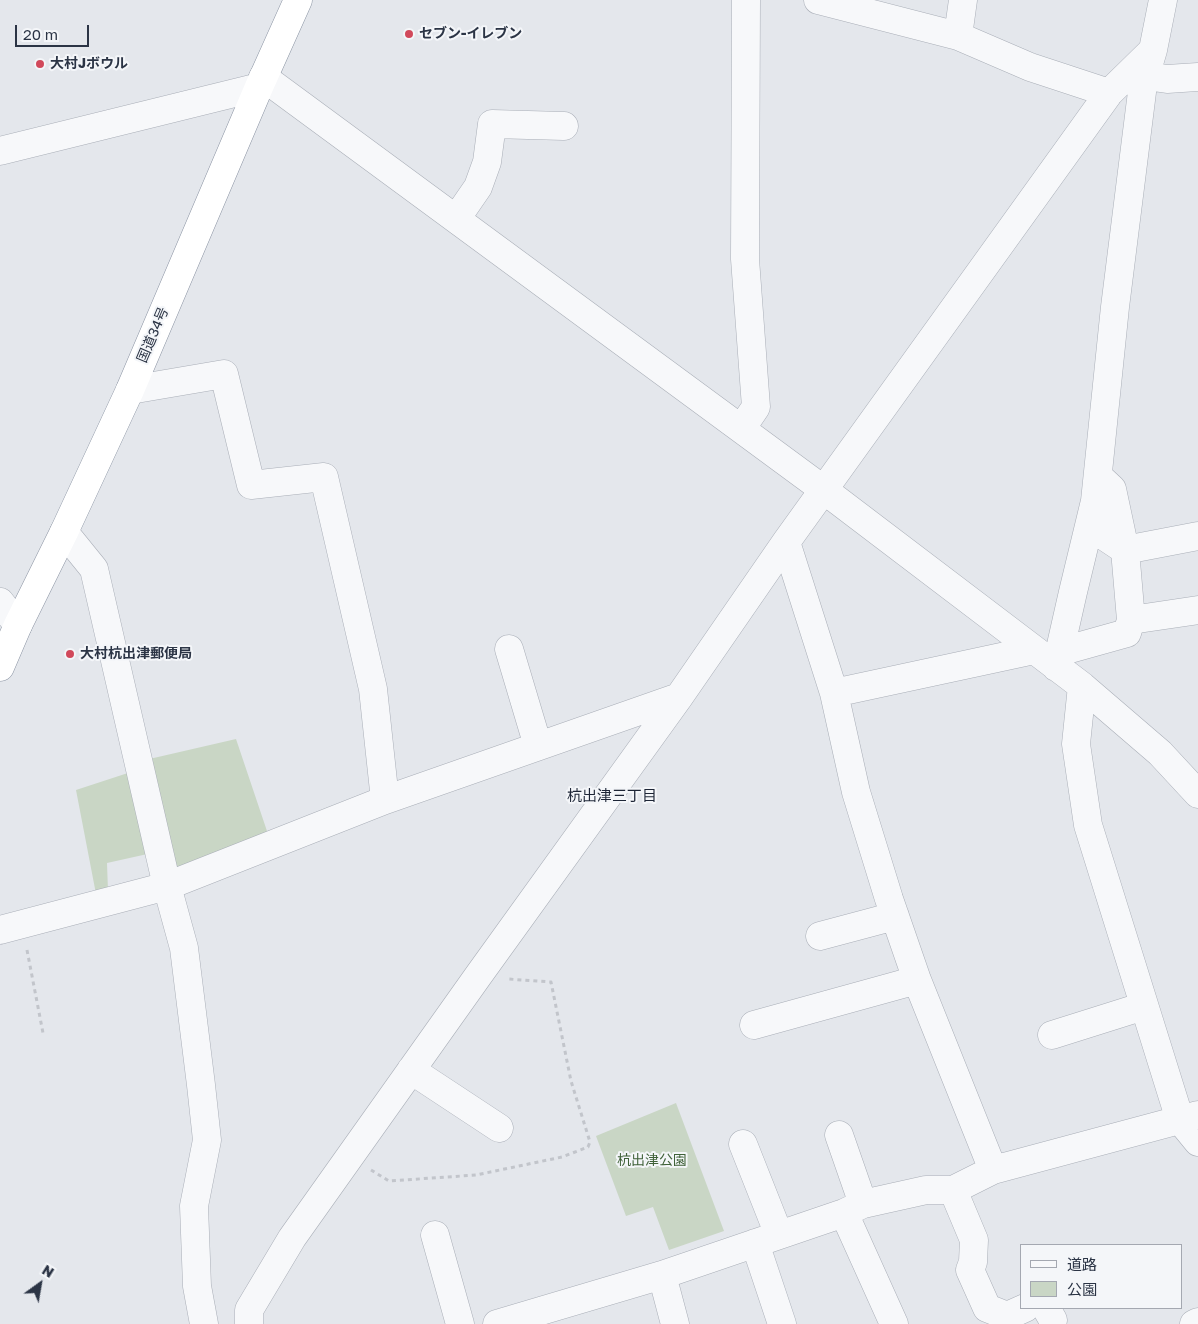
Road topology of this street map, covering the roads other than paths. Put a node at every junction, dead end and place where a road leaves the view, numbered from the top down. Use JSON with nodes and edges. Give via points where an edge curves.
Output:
{"nodes":[{"id":1,"x":298,"y":0,"type":"edge"},
{"id":2,"x":746,"y":0,"type":"edge"},
{"id":3,"x":963,"y":0,"type":"edge"},
{"id":4,"x":1163,"y":0,"type":"edge"},
{"id":5,"x":833,"y":2,"type":"edge"},
{"id":6,"x":958,"y":36,"type":"junction"},
{"id":7,"x":1153,"y":50,"type":"junction"},
{"id":8,"x":1146,"y":76,"type":"junction"},
{"id":9,"x":1198,"y":77,"type":"edge"},
{"id":10,"x":261,"y":82,"type":"junction"},
{"id":11,"x":1109,"y":93,"type":"junction"},
{"id":12,"x":564,"y":126,"type":"dead end"},
{"id":13,"x":0,"y":151,"type":"edge"},
{"id":14,"x":456,"y":219,"type":"junction"},
{"id":15,"x":130,"y":390,"type":"junction"},
{"id":16,"x":741,"y":429,"type":"junction"},
{"id":17,"x":1098,"y":476,"type":"junction"},
{"id":18,"x":824,"y":490,"type":"junction"},
{"id":19,"x":1089,"y":526,"type":"junction"},
{"id":20,"x":64,"y":532,"type":"junction"},
{"id":21,"x":1198,"y":536,"type":"edge"},
{"id":22,"x":786,"y":542,"type":"junction"},
{"id":23,"x":1125,"y":550,"type":"junction"},
{"id":24,"x":0,"y":602,"type":"edge"},
{"id":25,"x":1198,"y":610,"type":"edge"},
{"id":26,"x":1131,"y":620,"type":"junction"},
{"id":27,"x":18,"y":625,"type":"junction"},
{"id":28,"x":509,"y":649,"type":"dead end"},
{"id":29,"x":1049,"y":656,"type":"junction"},
{"id":30,"x":0,"y":667,"type":"edge"},
{"id":31,"x":1082,"y":686,"type":"junction"},
{"id":32,"x":834,"y":693,"type":"junction"},
{"id":33,"x":679,"y":697,"type":"junction"},
{"id":34,"x":538,"y":746,"type":"junction"},
{"id":35,"x":1198,"y":794,"type":"edge"},
{"id":36,"x":385,"y":800,"type":"junction"},
{"id":37,"x":167,"y":886,"type":"junction"},
{"id":38,"x":895,"y":916,"type":"junction"},
{"id":39,"x":11,"y":927,"type":"edge"},
{"id":40,"x":820,"y":936,"type":"dead end"},
{"id":41,"x":917,"y":980,"type":"junction"},
{"id":42,"x":1144,"y":1006,"type":"junction"},
{"id":43,"x":754,"y":1025,"type":"dead end"},
{"id":44,"x":1052,"y":1035,"type":"dead end"},
{"id":45,"x":411,"y":1070,"type":"junction"},
{"id":46,"x":1189,"y":1118,"type":"edge"},
{"id":47,"x":499,"y":1128,"type":"dead end"},
{"id":48,"x":839,"y":1135,"type":"dead end"},
{"id":49,"x":1198,"y":1142,"type":"edge"},
{"id":50,"x":743,"y":1144,"type":"dead end"},
{"id":51,"x":993,"y":1170,"type":"junction"},
{"id":52,"x":953,"y":1190,"type":"junction"},
{"id":53,"x":854,"y":1208,"type":"junction"},
{"id":54,"x":435,"y":1235,"type":"dead end"},
{"id":55,"x":767,"y":1239,"type":"junction"},
{"id":56,"x":662,"y":1275,"type":"junction"},
{"id":57,"x":1023,"y":1309,"type":"edge"},
{"id":58,"x":553,"y":1316,"type":"edge"},
{"id":59,"x":1198,"y":1322,"type":"edge"},
{"id":60,"x":204,"y":1324,"type":"edge"},
{"id":61,"x":248,"y":1324,"type":"edge"},
{"id":62,"x":460,"y":1324,"type":"edge"},
{"id":63,"x":497,"y":1324,"type":"edge"},
{"id":64,"x":675,"y":1324,"type":"edge"},
{"id":65,"x":782,"y":1324,"type":"edge"},
{"id":66,"x":894,"y":1324,"type":"edge"},
{"id":67,"x":1194,"y":1324,"type":"edge"}],
"edges":[{"from":1,"to":10,"type":"highway","name":"国道34号"},
{"from":2,"to":16,"type":"street","via":[[745,259],[756,407]]},
{"from":3,"to":6,"type":"street"},
{"from":4,"to":7,"type":"street"},
{"from":5,"to":6,"type":"street"},
{"from":6,"to":11,"type":"street","via":[[1030,67]]},
{"from":7,"to":8,"type":"street"},
{"from":7,"to":11,"type":"street"},
{"from":8,"to":9,"type":"street"},
{"from":8,"to":17,"type":"street","via":[[1115,308]]},
{"from":10,"to":13,"type":"street"},
{"from":10,"to":14,"type":"street"},
{"from":10,"to":15,"type":"highway","name":"国道34号"},
{"from":11,"to":18,"type":"street"},
{"from":12,"to":14,"type":"street","via":[[492,124],[487,162],[478,187]]},
{"from":14,"to":16,"type":"street"},
{"from":15,"to":20,"type":"highway","name":"国道34号"},
{"from":15,"to":36,"type":"street","via":[[224,374],[251,486],[324,477],[373,688]]},
{"from":16,"to":18,"type":"street"},
{"from":17,"to":19,"type":"street"},
{"from":17,"to":23,"type":"street","via":[[1112,490]]},
{"from":18,"to":22,"type":"street"},
{"from":18,"to":29,"type":"street"},
{"from":19,"to":23,"type":"street"},
{"from":19,"to":29,"type":"street"},
{"from":20,"to":27,"type":"highway","name":"国道34号"},
{"from":20,"to":37,"type":"street","via":[[94,570]]},
{"from":21,"to":23,"type":"street"},
{"from":22,"to":32,"type":"street"},
{"from":22,"to":33,"type":"street"},
{"from":23,"to":26,"type":"street"},
{"from":24,"to":27,"type":"street"},
{"from":25,"to":26,"type":"street"},
{"from":26,"to":29,"type":"street","via":[[1127,633]]},
{"from":27,"to":30,"type":"highway","name":"国道34号"},
{"from":28,"to":34,"type":"street"},
{"from":29,"to":31,"type":"street"},
{"from":29,"to":32,"type":"street"},
{"from":31,"to":35,"type":"street","via":[[1160,753]]},
{"from":31,"to":42,"type":"street","via":[[1076,744],[1088,825]]},
{"from":32,"to":38,"type":"street","via":[[856,792]]},
{"from":33,"to":34,"type":"street"},
{"from":33,"to":45,"type":"street"},
{"from":34,"to":36,"type":"street"},
{"from":36,"to":37,"type":"street"},
{"from":37,"to":39,"type":"street"},
{"from":37,"to":60,"type":"street","via":[[184,948],[207,1140],[194,1206],[197,1286]]},
{"from":38,"to":40,"type":"street"},
{"from":38,"to":41,"type":"street"},
{"from":41,"to":43,"type":"street"},
{"from":41,"to":51,"type":"street"},
{"from":42,"to":44,"type":"street"},
{"from":42,"to":46,"type":"street"},
{"from":45,"to":47,"type":"street"},
{"from":45,"to":61,"type":"street","via":[[292,1238],[249,1310]]},
{"from":46,"to":49,"type":"street"},
{"from":46,"to":51,"type":"street"},
{"from":48,"to":53,"type":"street"},
{"from":50,"to":55,"type":"street"},
{"from":51,"to":52,"type":"street"},
{"from":52,"to":53,"type":"street","via":[[926,1190]]},
{"from":52,"to":57,"type":"street","via":[[974,1240],[970,1270],[987,1308],[1007,1316]]},
{"from":53,"to":55,"type":"street"},
{"from":53,"to":66,"type":"street"},
{"from":54,"to":62,"type":"street"},
{"from":55,"to":56,"type":"street"},
{"from":55,"to":65,"type":"street"},
{"from":56,"to":58,"type":"street"},
{"from":56,"to":64,"type":"street"},
{"from":58,"to":63,"type":"street"},
{"from":59,"to":67,"type":"street"}]}
